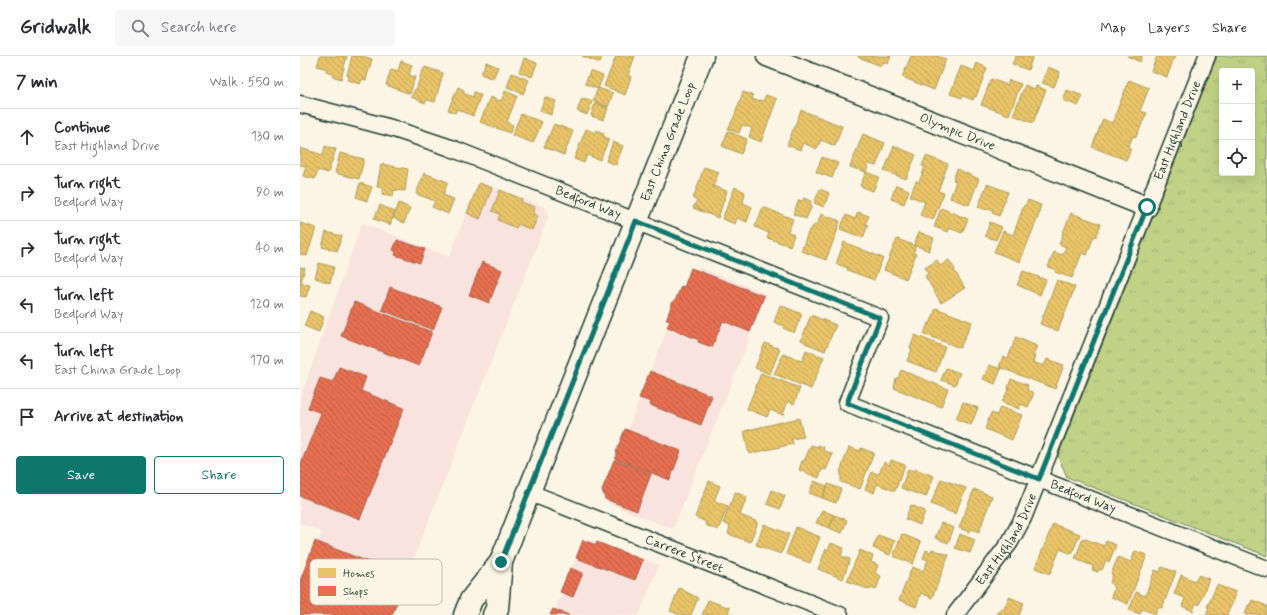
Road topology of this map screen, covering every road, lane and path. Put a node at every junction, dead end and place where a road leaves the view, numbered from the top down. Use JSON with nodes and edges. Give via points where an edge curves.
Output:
{"nodes":[{"id":1,"x":702,"y":56,"type":"edge"},
{"id":2,"x":767,"y":56,"type":"edge"},
{"id":3,"x":1207,"y":56,"type":"edge"},
{"id":4,"x":300,"y":104,"type":"edge"},
{"id":5,"x":1147,"y":207,"type":"junction"},
{"id":6,"x":636,"y":221,"type":"junction"},
{"id":7,"x":1039,"y":479,"type":"junction"},
{"id":8,"x":528,"y":492,"type":"junction"},
{"id":9,"x":501,"y":562,"type":"junction"},
{"id":10,"x":1267,"y":569,"type":"edge"},
{"id":11,"x":465,"y":615,"type":"edge"},
{"id":12,"x":494,"y":615,"type":"edge"},
{"id":13,"x":840,"y":615,"type":"edge"},
{"id":14,"x":955,"y":615,"type":"edge"}],
"edges":[{"from":1,"to":6,"type":"main road","name":"East China Grade Loop"},
{"from":2,"to":5,"type":"street","name":"Olympic Drive"},
{"from":3,"to":5,"type":"street","name":"East Highland Drive"},
{"from":4,"to":6,"type":"street","name":"Bedford Way","via":[[391,128],[451,148]]},
{"from":5,"to":7,"type":"street","name":"East Highland Drive"},
{"from":6,"to":7,"type":"street","name":"Bedford Way","via":[[880,318],[847,403]]},
{"from":6,"to":8,"type":"main road","name":"East China Grade Loop"},
{"from":7,"to":10,"type":"street","name":"Bedford Way"},
{"from":7,"to":14,"type":"street","name":"East Highland Drive","via":[[1010,542]]},
{"from":8,"to":9,"type":"main road","name":"East China Grade Loop"},
{"from":8,"to":13,"type":"street","name":"Carrere Street"},
{"from":9,"to":11,"type":"main road","name":"East China Grade Loop","via":[[471,600]]},
{"from":9,"to":12,"type":"main road","name":"East China Grade Loop","via":[[497,609]]}]}
